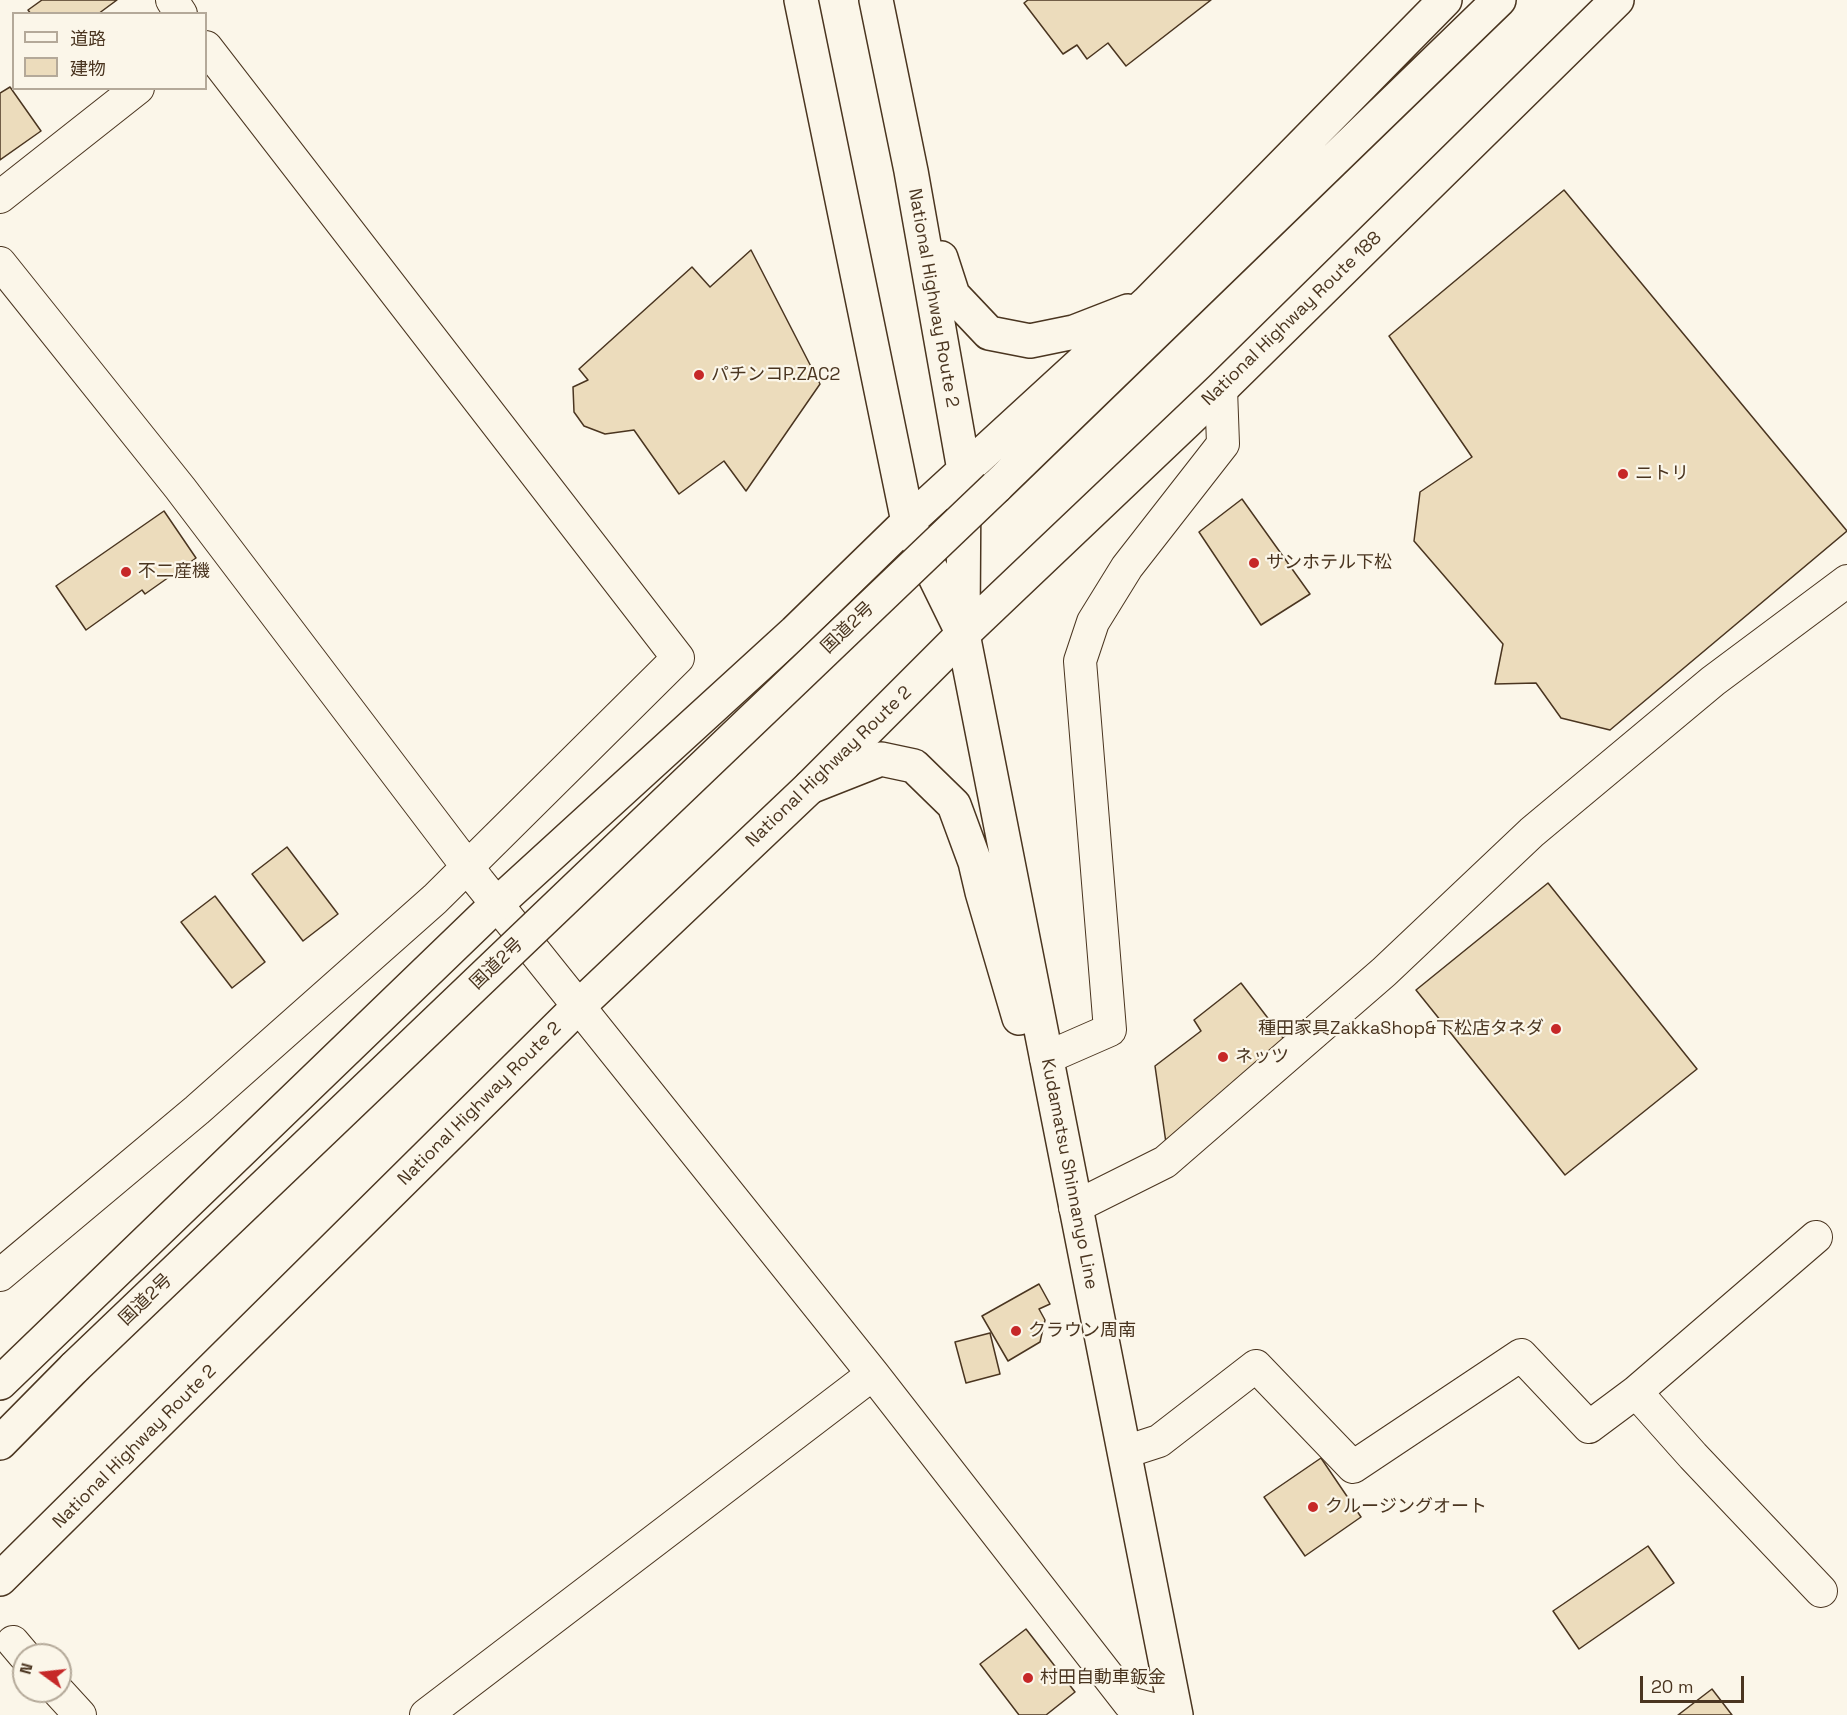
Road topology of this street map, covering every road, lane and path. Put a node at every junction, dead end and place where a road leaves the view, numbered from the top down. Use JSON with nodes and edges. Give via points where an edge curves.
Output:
{"nodes":[{"id":1,"x":801,"y":0,"type":"edge"},
{"id":2,"x":876,"y":0,"type":"edge"},
{"id":3,"x":1445,"y":0,"type":"edge"},
{"id":4,"x":1499,"y":0,"type":"edge"},
{"id":5,"x":1617,"y":0,"type":"edge"},
{"id":6,"x":207,"y":48,"type":"edge"},
{"id":7,"x":135,"y":90,"type":"edge"},
{"id":8,"x":911,"y":171,"type":"junction"},
{"id":9,"x":0,"y":197,"type":"edge"},
{"id":10,"x":0,"y":263,"type":"edge"},
{"id":11,"x":1147,"y":303,"type":"junction"},
{"id":12,"x":1221,"y":389,"type":"junction"},
{"id":13,"x":964,"y":470,"type":"junction"},
{"id":14,"x":908,"y":522,"type":"junction"},
{"id":15,"x":1847,"y":581,"type":"edge"},
{"id":16,"x":963,"y":634,"type":"junction"},
{"id":17,"x":810,"y":787,"type":"junction"},
{"id":18,"x":469,"y":868,"type":"junction"},
{"id":19,"x":497,"y":904,"type":"junction"},
{"id":20,"x":579,"y":1006,"type":"junction"},
{"id":21,"x":1046,"y":1058,"type":"junction"},
{"id":22,"x":1075,"y":1207,"type":"junction"},
{"id":23,"x":1816,"y":1237,"type":"dead end"},
{"id":24,"x":0,"y":1275,"type":"edge"},
{"id":25,"x":873,"y":1374,"type":"junction"},
{"id":26,"x":0,"y":1383,"type":"edge"},
{"id":27,"x":1636,"y":1392,"type":"junction"},
{"id":28,"x":0,"y":1443,"type":"edge"},
{"id":29,"x":1125,"y":1452,"type":"junction"},
{"id":30,"x":0,"y":1579,"type":"edge"},
{"id":31,"x":1821,"y":1591,"type":"dead end"},
{"id":32,"x":69,"y":1703,"type":"edge"},
{"id":33,"x":80,"y":1715,"type":"edge"},
{"id":34,"x":426,"y":1715,"type":"edge"},
{"id":35,"x":1176,"y":1715,"type":"edge"}],
"edges":[{"from":1,"to":14,"type":"main road"},
{"from":2,"to":8,"type":"main road","name":"National Highway Route 2"},
{"from":3,"to":11,"type":"main road"},
{"from":4,"to":28,"type":"main road","name":"国道2号","bridge":true},
{"from":5,"to":12,"type":"main road","name":"National Highway Route 188"},
{"from":6,"to":18,"type":"street","via":[[678,658]]},
{"from":7,"to":9,"type":"street"},
{"from":8,"to":11,"type":"main road","via":[[953,295],[988,333],[1030,341],[1074,332]]},
{"from":8,"to":13,"type":"main road","name":"National Highway Route 2"},
{"from":10,"to":18,"type":"street","via":[[180,488]]},
{"from":11,"to":13,"type":"main road"},
{"from":12,"to":16,"type":"main road","name":"National Highway Route 188"},
{"from":12,"to":21,"type":"street","via":[[1223,444],[1127,567],[1093,622],[1080,661],[1110,1030]]},
{"from":13,"to":14,"type":"main road"},
{"from":13,"to":16,"type":"main road","name":"National Highway Route 2"},
{"from":14,"to":16,"type":"main road"},
{"from":14,"to":19,"type":"main road","via":[[786,640]]},
{"from":15,"to":22,"type":"street","via":[[1713,681],[1532,832],[1384,972],[1165,1162]]},
{"from":16,"to":17,"type":"main road","name":"National Highway Route 2"},
{"from":16,"to":21,"type":"main road","name":"Kudamatsu Shinnanyo Line"},
{"from":17,"to":20,"type":"main road","name":"National Highway Route 2"},
{"from":17,"to":22,"type":"main road","via":[[881,759],[914,766],[954,805],[975,862]]},
{"from":18,"to":19,"type":"street"},
{"from":18,"to":24,"type":"street","via":[[197,1110]]},
{"from":19,"to":20,"type":"street"},
{"from":19,"to":26,"type":"main road"},
{"from":20,"to":25,"type":"street"},
{"from":20,"to":30,"type":"main road","name":"National Highway Route 2"},
{"from":21,"to":22,"type":"main road","name":"Kudamatsu Shinnanyo Line"},
{"from":22,"to":29,"type":"main road","name":"Kudamatsu Shinnanyo Line"},
{"from":23,"to":27,"type":"street"},
{"from":25,"to":34,"type":"street"},
{"from":25,"to":35,"type":"street","via":[[1129,1702]]},
{"from":27,"to":29,"type":"street","via":[[1589,1427],[1521,1355],[1353,1467],[1256,1366],[1160,1442]]},
{"from":27,"to":31,"type":"street"},
{"from":29,"to":35,"type":"main road","name":"Kudamatsu Shinnanyo Line"},
{"from":32,"to":33,"type":"street"}]}
